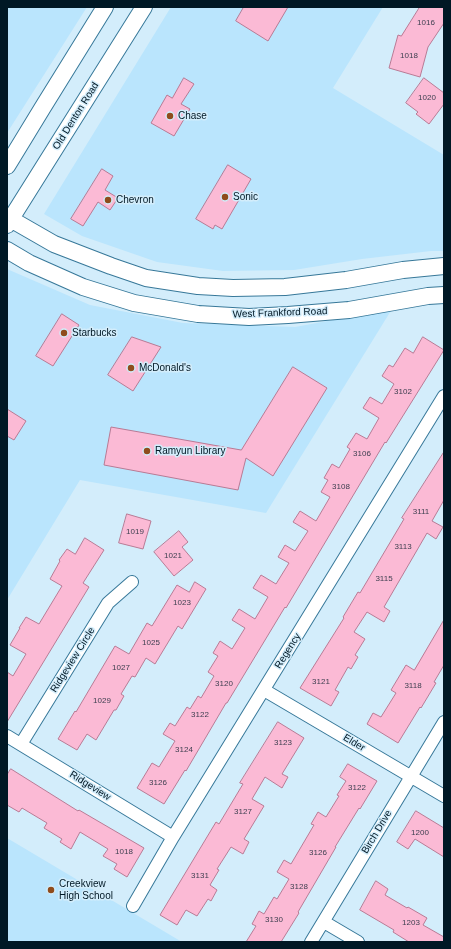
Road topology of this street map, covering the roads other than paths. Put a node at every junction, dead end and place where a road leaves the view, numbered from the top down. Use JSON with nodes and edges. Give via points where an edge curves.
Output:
{"nodes":[{"id":1,"x":105,"y":7,"type":"edge"},
{"id":2,"x":144,"y":7,"type":"edge"},
{"id":3,"x":7,"y":166,"type":"edge"},
{"id":4,"x":8,"y":221,"type":"edge"},
{"id":5,"x":7,"y":250,"type":"edge"},
{"id":6,"x":444,"y":266,"type":"edge"},
{"id":7,"x":444,"y":295,"type":"edge"},
{"id":8,"x":444,"y":396,"type":"edge"},
{"id":9,"x":132,"y":582,"type":"dead end"},
{"id":10,"x":264,"y":690,"type":"junction"},
{"id":11,"x":444,"y":722,"type":"edge"},
{"id":12,"x":7,"y":736,"type":"edge"},
{"id":13,"x":21,"y":744,"type":"junction"},
{"id":14,"x":411,"y":776,"type":"junction"},
{"id":15,"x":444,"y":796,"type":"edge"},
{"id":16,"x":173,"y":837,"type":"junction"},
{"id":17,"x":133,"y":906,"type":"dead end"},
{"id":18,"x":324,"y":922,"type":"junction"},
{"id":19,"x":311,"y":942,"type":"edge"},
{"id":20,"x":358,"y":942,"type":"edge"}],
"edges":[{"from":1,"to":3,"type":"main road"},
{"from":2,"to":4,"type":"main road","name":"Old Denton Road"},
{"from":4,"to":6,"type":"main road","via":[[54,244],[146,278],[198,286],[285,287]]},
{"from":5,"to":7,"type":"main road","name":"West Frankford Road","via":[[29,263],[83,287],[134,303],[198,314],[249,317],[288,315],[349,310]]},
{"from":8,"to":10,"type":"street","name":"Regency"},
{"from":9,"to":13,"type":"street","name":"Ridgeview Circle","via":[[108,603]]},
{"from":10,"to":14,"type":"street","name":"Elder"},
{"from":10,"to":16,"type":"street","name":"Regency"},
{"from":11,"to":14,"type":"street","name":"Birch Drive"},
{"from":12,"to":13,"type":"street","name":"Ridgeview"},
{"from":13,"to":16,"type":"street","name":"Ridgeview"},
{"from":14,"to":15,"type":"street","name":"Elder"},
{"from":14,"to":18,"type":"street","name":"Birch Drive"},
{"from":16,"to":17,"type":"street","name":"Regency"},
{"from":18,"to":19,"type":"street","name":"Birch Drive"},
{"from":18,"to":20,"type":"street"}]}
